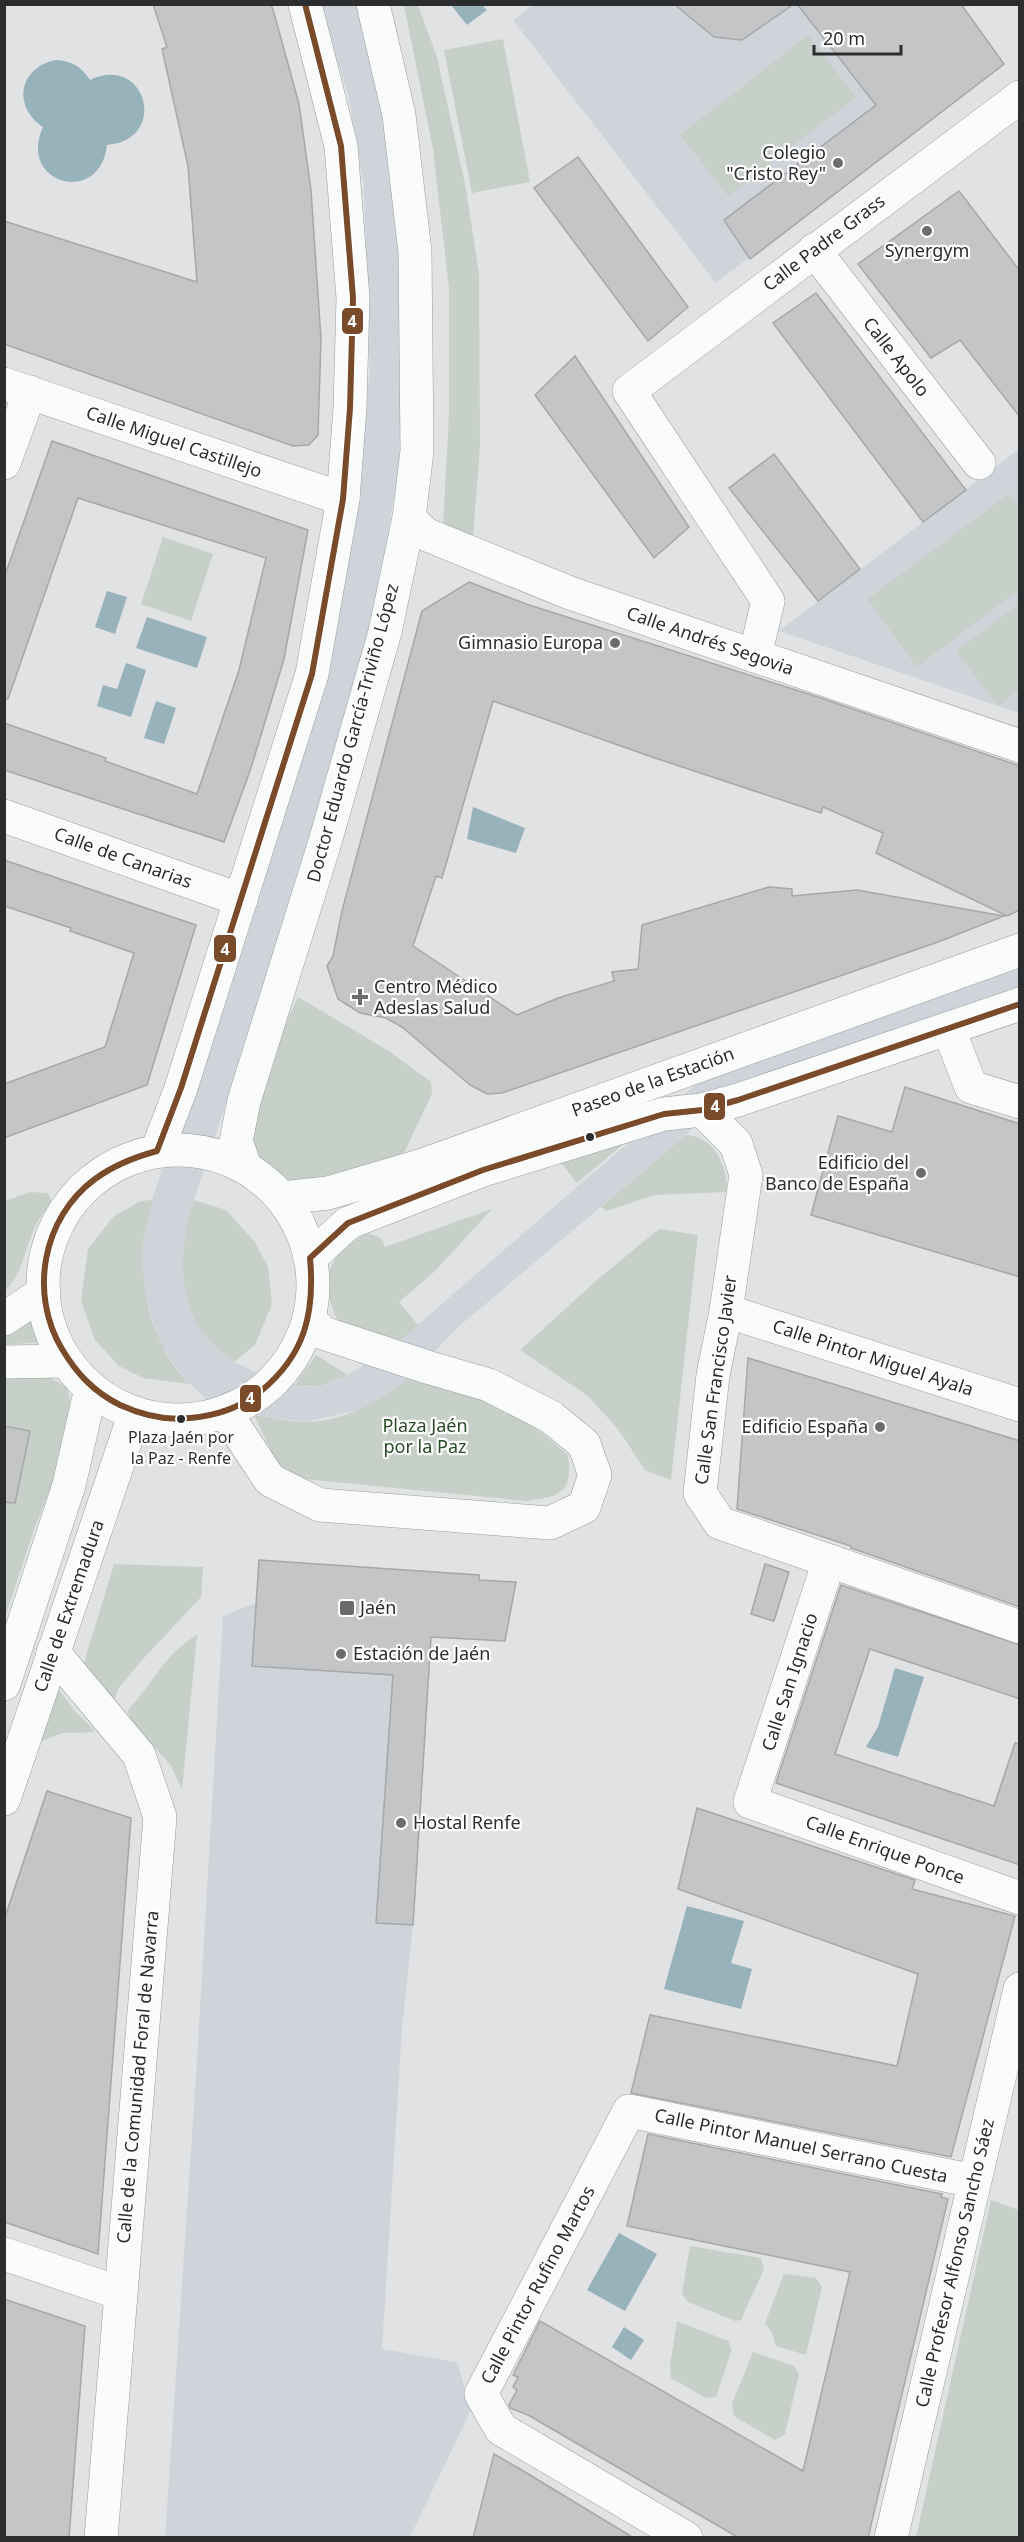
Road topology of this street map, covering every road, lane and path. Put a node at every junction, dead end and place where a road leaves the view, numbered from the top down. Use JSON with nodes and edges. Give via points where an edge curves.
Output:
{"nodes":[{"id":1,"x":305,"y":4,"type":"edge"},
{"id":2,"x":373,"y":4,"type":"edge"},
{"id":3,"x":1020,"y":97,"type":"edge"},
{"id":4,"x":814,"y":250,"type":"junction"},
{"id":5,"x":17,"y":388,"type":"edge"},
{"id":6,"x":4,"y":463,"type":"edge"},
{"id":7,"x":979,"y":463,"type":"dead end"},
{"id":8,"x":343,"y":499,"type":"junction"},
{"id":9,"x":409,"y":518,"type":"junction"},
{"id":10,"x":755,"y":656,"type":"junction"},
{"id":11,"x":1020,"y":746,"type":"edge"},
{"id":12,"x":4,"y":816,"type":"edge"},
{"id":13,"x":241,"y":900,"type":"junction"},
{"id":14,"x":1020,"y":950,"type":"edge"},
{"id":15,"x":1020,"y":1004,"type":"edge"},
{"id":16,"x":949,"y":1030,"type":"junction"},
{"id":17,"x":1020,"y":1102,"type":"edge"},
{"id":18,"x":702,"y":1110,"type":"junction"},
{"id":19,"x":158,"y":1151,"type":"junction"},
{"id":20,"x":245,"y":1167,"type":"junction"},
{"id":21,"x":282,"y":1198,"type":"junction"},
{"id":22,"x":310,"y":1258,"type":"junction"},
{"id":23,"x":44,"y":1292,"type":"junction"},
{"id":24,"x":726,"y":1311,"type":"junction"},
{"id":25,"x":4,"y":1319,"type":"edge"},
{"id":26,"x":309,"y":1319,"type":"junction"},
{"id":27,"x":66,"y":1361,"type":"junction"},
{"id":28,"x":4,"y":1362,"type":"edge"},
{"id":29,"x":91,"y":1388,"type":"junction"},
{"id":30,"x":1020,"y":1405,"type":"edge"},
{"id":31,"x":225,"y":1412,"type":"junction"},
{"id":32,"x":135,"y":1413,"type":"junction"},
{"id":33,"x":829,"y":1561,"type":"junction"},
{"id":34,"x":1020,"y":1627,"type":"edge"},
{"id":35,"x":53,"y":1652,"type":"junction"},
{"id":36,"x":4,"y":1684,"type":"edge"},
{"id":37,"x":4,"y":1799,"type":"edge"},
{"id":38,"x":750,"y":1802,"type":"joint"},
{"id":39,"x":1020,"y":1898,"type":"edge"},
{"id":40,"x":1020,"y":1989,"type":"edge"},
{"id":41,"x":629,"y":2111,"type":"joint"},
{"id":42,"x":974,"y":2181,"type":"junction"},
{"id":43,"x":4,"y":2254,"type":"edge"},
{"id":44,"x":120,"y":2293,"type":"junction"},
{"id":45,"x":101,"y":2538,"type":"edge"},
{"id":46,"x":686,"y":2538,"type":"edge"},
{"id":47,"x":891,"y":2538,"type":"edge"}],
"edges":[{"from":1,"to":8,"type":"main road","via":[[341,146],[353,298]]},
{"from":2,"to":9,"type":"main road","name":"Doctor Eduardo García-Triviño López","via":[[399,115],[415,252],[417,440]]},
{"from":3,"to":4,"type":"main road","name":"Calle Padre Grass"},
{"from":4,"to":7,"type":"main road","name":"Calle Apolo"},
{"from":4,"to":10,"type":"main road","name":"Calle Padre Grass","via":[[629,391],[768,601]]},
{"from":5,"to":6,"type":"main road"},
{"from":5,"to":8,"type":"main road","name":"Calle Miguel Castillejo"},
{"from":8,"to":13,"type":"main road","via":[[312,674]]},
{"from":9,"to":10,"type":"main road","name":"Calle Andrés Segovia","via":[[425,534],[484,560]]},
{"from":9,"to":20,"type":"main road","name":"Doctor Eduardo García-Triviño López","via":[[385,632],[325,842],[244,1101],[236,1141]]},
{"from":10,"to":11,"type":"main road","name":"Calle Andrés Segovia"},
{"from":12,"to":13,"type":"main road","name":"Calle de Canarias"},
{"from":13,"to":19,"type":"main road","via":[[182,1088]]},
{"from":14,"to":21,"type":"main road","name":"Paseo de la Estación","via":[[423,1165],[328,1193]]},
{"from":15,"to":16,"type":"main road","name":"Paseo de la Estación"},
{"from":16,"to":17,"type":"main road","via":[[971,1087]]},
{"from":16,"to":18,"type":"main road","name":"Paseo de la Estación"},
{"from":18,"to":22,"type":"main road","name":"Paseo de la Estación","via":[[664,1114],[483,1170],[348,1222]]},
{"from":18,"to":24,"type":"main road","name":"Calle San Francisco Javier","via":[[736,1144],[746,1175]]},
{"from":19,"to":20,"type":"main road","via":[[209,1153]]},
{"from":19,"to":23,"type":"main road","via":[[117,1164],[94,1179],[66,1210],[51,1239]]},
{"from":20,"to":21,"type":"main road"},
{"from":21,"to":22,"type":"main road","via":[[299,1226]]},
{"from":22,"to":26,"type":"main road","via":[[313,1289]]},
{"from":23,"to":25,"type":"main road"},
{"from":23,"to":27,"type":"main road","via":[[50,1328]]},
{"from":24,"to":30,"type":"main road","name":"Calle Pintor Miguel Ayala"},
{"from":24,"to":33,"type":"main road","name":"Calle San Francisco Javier","via":[[713,1375],[700,1493],[720,1523]]},
{"from":26,"to":31,"type":"main road","via":[[301,1342],[274,1381],[256,1396]]},
{"from":26,"to":31,"type":"main road","via":[[323,1333],[489,1385],[551,1417],[584,1444],[595,1475],[584,1507],[550,1523],[320,1505],[270,1480]]},
{"from":27,"to":28,"type":"main road"},
{"from":27,"to":29,"type":"main road"},
{"from":29,"to":32,"type":"main road"},
{"from":29,"to":36,"type":"main road","name":"Calle de Extremadura","via":[[69,1485]]},
{"from":31,"to":32,"type":"main road","via":[[180,1420]]},
{"from":32,"to":35,"type":"main road","name":"Calle de Extremadura"},
{"from":33,"to":34,"type":"main road","name":"Calle San Francisco Javier"},
{"from":33,"to":38,"type":"main road","name":"Calle San Ignacio"},
{"from":35,"to":37,"type":"main road","name":"Calle de Extremadura"},
{"from":35,"to":44,"type":"main road","name":"Calle de la Comunidad Foral de Navarra","via":[[140,1755],[160,1816]]},
{"from":38,"to":39,"type":"main road","name":"Calle Enrique Ponce"},
{"from":40,"to":42,"type":"main road","name":"Calle Profesor Alfonso Sancho Sáez"},
{"from":41,"to":42,"type":"main road","name":"Calle Pintor Manuel Serrano Cuesta"},
{"from":41,"to":46,"type":"main road","name":"Calle Pintor Rufino Martos","via":[[481,2394],[501,2429]]},
{"from":42,"to":47,"type":"main road","name":"Calle Profesor Alfonso Sancho Sáez"},
{"from":43,"to":44,"type":"main road"},
{"from":44,"to":45,"type":"main road","name":"Calle de la Comunidad Foral de Navarra"}]}
